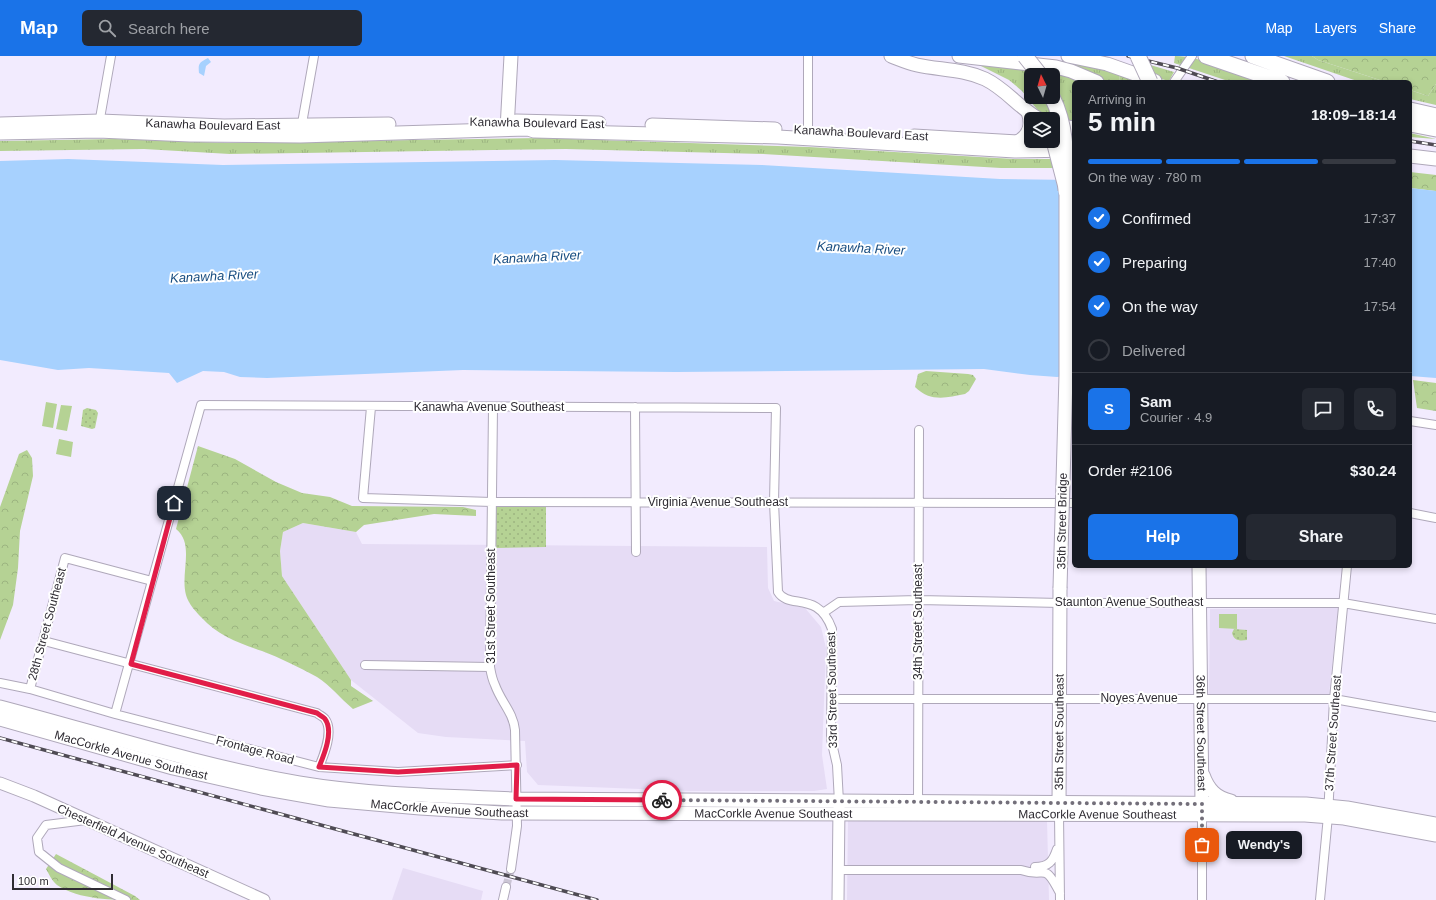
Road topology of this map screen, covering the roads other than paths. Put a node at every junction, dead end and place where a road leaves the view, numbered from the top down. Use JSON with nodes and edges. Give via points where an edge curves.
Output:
{"nodes":[{"id":1,"x":111,"y":56,"type":"edge"},
{"id":2,"x":314,"y":56,"type":"edge"},
{"id":3,"x":511,"y":56,"type":"edge"},
{"id":4,"x":808,"y":56,"type":"edge"},
{"id":5,"x":891,"y":56,"type":"edge"},
{"id":6,"x":898,"y":56,"type":"edge"},
{"id":7,"x":1025,"y":56,"type":"edge"},
{"id":8,"x":1068,"y":56,"type":"edge"},
{"id":9,"x":1138,"y":56,"type":"edge"},
{"id":10,"x":1192,"y":56,"type":"edge"},
{"id":11,"x":1206,"y":56,"type":"edge"},
{"id":12,"x":1253,"y":56,"type":"edge"},
{"id":13,"x":959,"y":60,"type":"edge"},
{"id":14,"x":1034,"y":68,"type":"edge"},
{"id":15,"x":1092,"y":80,"type":"edge"},
{"id":16,"x":1149,"y":80,"type":"edge"},
{"id":17,"x":1151,"y":80,"type":"edge"},
{"id":18,"x":1175,"y":80,"type":"edge"},
{"id":19,"x":1276,"y":80,"type":"edge"},
{"id":20,"x":1321,"y":80,"type":"edge"},
{"id":21,"x":1055,"y":104,"type":"edge"},
{"id":22,"x":1412,"y":110,"type":"edge"},
{"id":23,"x":1030,"y":112,"type":"edge"},
{"id":24,"x":1033,"y":112,"type":"edge"},
{"id":25,"x":1436,"y":116,"type":"edge"},
{"id":26,"x":0,"y":124,"type":"edge"},
{"id":27,"x":1412,"y":124,"type":"edge"},
{"id":28,"x":507,"y":125,"type":"junction"},
{"id":29,"x":99,"y":126,"type":"junction"},
{"id":30,"x":1060,"y":126,"type":"edge"},
{"id":31,"x":1072,"y":128,"type":"edge"},
{"id":32,"x":1436,"y":129,"type":"edge"},
{"id":33,"x":301,"y":130,"type":"junction"},
{"id":34,"x":458,"y":131,"type":"junction"},
{"id":35,"x":534,"y":131,"type":"junction"},
{"id":36,"x":0,"y":133,"type":"edge"},
{"id":37,"x":808,"y":134,"type":"junction"},
{"id":38,"x":1024,"y":137,"type":"edge"},
{"id":39,"x":1017,"y":142,"type":"junction"},
{"id":40,"x":1072,"y":142,"type":"edge"},
{"id":41,"x":1056,"y":148,"type":"edge"},
{"id":42,"x":1072,"y":150,"type":"edge"},
{"id":43,"x":1412,"y":156,"type":"edge"},
{"id":44,"x":1436,"y":159,"type":"edge"},
{"id":45,"x":1412,"y":164,"type":"edge"},
{"id":46,"x":1436,"y":167,"type":"edge"},
{"id":47,"x":1066,"y":191,"type":"junction"},
{"id":48,"x":371,"y":407,"type":"junction"},
{"id":49,"x":635,"y":407,"type":"junction"},
{"id":50,"x":493,"y":408,"type":"junction"},
{"id":51,"x":1412,"y":421,"type":"edge"},
{"id":52,"x":1436,"y":425,"type":"edge"},
{"id":53,"x":919,"y":430,"type":"dead end"},
{"id":54,"x":492,"y":502,"type":"junction"},
{"id":55,"x":635,"y":502,"type":"junction"},
{"id":56,"x":774,"y":502,"type":"junction"},
{"id":57,"x":918,"y":503,"type":"junction"},
{"id":58,"x":1072,"y":503,"type":"edge"},
{"id":59,"x":1412,"y":513,"type":"edge"},
{"id":60,"x":1436,"y":518,"type":"edge"},
{"id":61,"x":636,"y":552,"type":"dead end"},
{"id":62,"x":1199,"y":568,"type":"edge"},
{"id":63,"x":1347,"y":568,"type":"edge"},
{"id":64,"x":152,"y":581,"type":"junction"},
{"id":65,"x":1060,"y":588,"type":"joint"},
{"id":66,"x":918,"y":600,"type":"junction"},
{"id":67,"x":1198,"y":602,"type":"junction"},
{"id":68,"x":1060,"y":603,"type":"junction"},
{"id":69,"x":1343,"y":603,"type":"junction"},
{"id":70,"x":823,"y":613,"type":"junction"},
{"id":71,"x":1436,"y":619,"type":"edge"},
{"id":72,"x":44,"y":641,"type":"junction"},
{"id":73,"x":131,"y":664,"type":"junction"},
{"id":74,"x":365,"y":665,"type":"dead end"},
{"id":75,"x":490,"y":667,"type":"junction"},
{"id":76,"x":0,"y":683,"type":"edge"},
{"id":77,"x":30,"y":689,"type":"junction"},
{"id":78,"x":1060,"y":698,"type":"junction"},
{"id":79,"x":1200,"y":698,"type":"junction"},
{"id":80,"x":840,"y":699,"type":"dead end"},
{"id":81,"x":918,"y":699,"type":"junction"},
{"id":82,"x":1334,"y":699,"type":"junction"},
{"id":83,"x":0,"y":707,"type":"edge"},
{"id":84,"x":115,"y":714,"type":"junction"},
{"id":85,"x":1436,"y":717,"type":"edge"},
{"id":86,"x":0,"y":719,"type":"edge"},
{"id":87,"x":517,"y":765,"type":"junction"},
{"id":88,"x":319,"y":767,"type":"junction"},
{"id":89,"x":1201,"y":768,"type":"junction"},
{"id":90,"x":0,"y":783,"type":"edge"},
{"id":91,"x":516,"y":799,"type":"junction"},
{"id":92,"x":1242,"y":804,"type":"junction"},
{"id":93,"x":839,"y":808,"type":"junction"},
{"id":94,"x":918,"y":808,"type":"junction"},
{"id":95,"x":1059,"y":808,"type":"junction"},
{"id":96,"x":1202,"y":810,"type":"junction"},
{"id":97,"x":1328,"y":811,"type":"junction"},
{"id":98,"x":516,"y":813,"type":"junction"},
{"id":99,"x":86,"y":820,"type":"junction"},
{"id":100,"x":1436,"y":824,"type":"edge"},
{"id":101,"x":1436,"y":835,"type":"edge"},
{"id":102,"x":1059,"y":842,"type":"junction"},
{"id":103,"x":511,"y":870,"type":"tunnel mouth"},
{"id":104,"x":838,"y":870,"type":"junction"},
{"id":105,"x":1021,"y":870,"type":"junction"},
{"id":106,"x":506,"y":887,"type":"tunnel mouth"},
{"id":107,"x":1060,"y":897,"type":"edge"},
{"id":108,"x":126,"y":900,"type":"edge"},
{"id":109,"x":264,"y":900,"type":"edge"},
{"id":110,"x":503,"y":900,"type":"edge"},
{"id":111,"x":838,"y":900,"type":"edge"},
{"id":112,"x":1202,"y":900,"type":"edge"},
{"id":113,"x":1320,"y":900,"type":"edge"}],
"edges":[{"from":1,"to":29,"type":"street"},
{"from":2,"to":33,"type":"street"},
{"from":3,"to":28,"type":"main road"},
{"from":4,"to":37,"type":"street"},
{"from":5,"to":23,"type":"main road","via":[[916,65],[960,71],[986,80],[1009,94]]},
{"from":6,"to":13,"type":"main road"},
{"from":7,"to":14,"type":"highway","bridge":true},
{"from":8,"to":17,"type":"main road","via":[[1107,64]]},
{"from":9,"to":16,"type":"highway","bridge":true},
{"from":10,"to":18,"type":"street"},
{"from":11,"to":19,"type":"highway"},
{"from":12,"to":20,"type":"highway"},
{"from":13,"to":15,"type":"main road","via":[[1056,67]]},
{"from":13,"to":24,"type":"main road","via":[[1009,85],[1020,93]]},
{"from":21,"to":47,"type":"highway","bridge":true,"via":[[1064,139]]},
{"from":22,"to":25,"type":"highway"},
{"from":26,"to":29,"type":"main road","name":"Kanawha Boulevard East"},
{"from":27,"to":32,"type":"highway"},
{"from":28,"to":33,"type":"main road","name":"Kanawha Boulevard East"},
{"from":28,"to":34,"type":"main road","name":"Kanawha Boulevard East"},
{"from":28,"to":35,"type":"main road","name":"Kanawha Boulevard East"},
{"from":28,"to":37,"type":"main road","name":"Kanawha Boulevard East"},
{"from":29,"to":33,"type":"main road","name":"Kanawha Boulevard East","via":[[222,126]]},
{"from":29,"to":36,"type":"main road","name":"Kanawha Boulevard East"},
{"from":30,"to":31,"type":"main road"},
{"from":33,"to":34,"type":"main road","name":"Kanawha Boulevard East"},
{"from":34,"to":35,"type":"main road","name":"Kanawha Boulevard East","via":[[463,134],[528,134]]},
{"from":35,"to":37,"type":"main road","name":"Kanawha Boulevard East"},
{"from":37,"to":39,"type":"main road","name":"Kanawha Boulevard East"},
{"from":37,"to":42,"type":"main road","name":"Kanawha Boulevard East","via":[[1015,151]]},
{"from":38,"to":39,"type":"main road"},
{"from":39,"to":40,"type":"main road","name":"Kanawha Boulevard East"},
{"from":41,"to":47,"type":"main road","name":"35th Street Bridge","bridge":true},
{"from":43,"to":44,"type":"main road"},
{"from":45,"to":46,"type":"main road"},
{"from":47,"to":65,"type":"main road","name":"35th Street Bridge","bridge":true,"via":[[1066,375]]},
{"from":48,"to":50,"type":"street","name":"Kanawha Avenue Southeast"},
{"from":48,"to":54,"type":"street","name":"Virginia Avenue Southeast","via":[[363,498]]},
{"from":48,"to":64,"type":"street","name":"Kanawha Avenue Southeast","via":[[201,405]]},
{"from":49,"to":50,"type":"street","name":"Kanawha Avenue Southeast"},
{"from":49,"to":55,"type":"street"},
{"from":49,"to":56,"type":"street","name":"Kanawha Avenue Southeast","via":[[776,408]]},
{"from":50,"to":54,"type":"street","name":"31st Street Southeast"},
{"from":51,"to":52,"type":"street"},
{"from":53,"to":57,"type":"street","name":"34th Street Southeast"},
{"from":54,"to":55,"type":"street","name":"Virginia Avenue Southeast"},
{"from":54,"to":75,"type":"street","name":"31st Street Southeast"},
{"from":55,"to":56,"type":"street","name":"Virginia Avenue Southeast"},
{"from":55,"to":61,"type":"street"},
{"from":56,"to":57,"type":"street","name":"Virginia Avenue Southeast"},
{"from":56,"to":70,"type":"street","via":[[778,592],[784,598],[811,604]]},
{"from":57,"to":58,"type":"street","name":"Virginia Avenue Southeast"},
{"from":57,"to":66,"type":"street","name":"34th Street Southeast"},
{"from":59,"to":60,"type":"street"},
{"from":62,"to":67,"type":"main road","name":"36th Street Southeast"},
{"from":63,"to":69,"type":"street","name":"37th Street Southeast"},
{"from":64,"to":72,"type":"street","name":"28th Street Southeast","via":[[65,558]]},
{"from":64,"to":73,"type":"street"},
{"from":65,"to":68,"type":"main road","name":"35th Street Southeast"},
{"from":66,"to":68,"type":"street","name":"Staunton Avenue Southeast"},
{"from":66,"to":70,"type":"street","name":"Staunton Avenue Southeast","via":[[839,602]]},
{"from":66,"to":81,"type":"street","name":"34th Street Southeast"},
{"from":67,"to":68,"type":"street","name":"Staunton Avenue Southeast"},
{"from":67,"to":69,"type":"street","name":"Staunton Avenue Southeast"},
{"from":67,"to":79,"type":"main road","name":"36th Street Southeast"},
{"from":68,"to":78,"type":"main road","name":"35th Street Southeast"},
{"from":69,"to":71,"type":"street","name":"Staunton Avenue Southeast"},
{"from":69,"to":82,"type":"street","name":"37th Street Southeast"},
{"from":70,"to":93,"type":"street","name":"33rd Street Southeast","via":[[829,622],[832,637],[831,739],[837,765]]},
{"from":72,"to":73,"type":"street"},
{"from":72,"to":77,"type":"street","name":"28th Street Southeast"},
{"from":73,"to":84,"type":"street"},
{"from":73,"to":88,"type":"street","via":[[317,713],[325,719],[328,728]]},
{"from":74,"to":75,"type":"street"},
{"from":75,"to":87,"type":"street","name":"31st Street Southeast","via":[[494,684],[514,719]]},
{"from":76,"to":77,"type":"street","name":"Frontage Road"},
{"from":77,"to":84,"type":"street","name":"Frontage Road"},
{"from":78,"to":79,"type":"street","name":"Noyes Avenue"},
{"from":78,"to":81,"type":"street","name":"Noyes Avenue"},
{"from":78,"to":95,"type":"main road","name":"35th Street Southeast"},
{"from":79,"to":82,"type":"street","name":"Noyes Avenue"},
{"from":79,"to":89,"type":"main road","name":"36th Street Southeast"},
{"from":80,"to":81,"type":"street","name":"Noyes Avenue"},
{"from":81,"to":94,"type":"street","name":"34th Street Southeast"},
{"from":82,"to":85,"type":"street","name":"Noyes Avenue"},
{"from":82,"to":97,"type":"street","name":"37th Street Southeast"},
{"from":83,"to":91,"type":"main road","name":"MacCorkle Avenue Southeast","via":[[222,767],[300,783],[388,794]]},
{"from":84,"to":88,"type":"street","name":"Frontage Road"},
{"from":86,"to":98,"type":"main road","name":"MacCorkle Avenue Southeast","via":[[173,768],[261,788],[329,800]]},
{"from":87,"to":88,"type":"street","name":"Frontage Road","via":[[398,772]]},
{"from":87,"to":91,"type":"street","name":"31st Street Southeast"},
{"from":89,"to":92,"type":"main road","via":[[1205,782],[1214,793],[1223,799]]},
{"from":89,"to":96,"type":"main road","name":"36th Street Southeast"},
{"from":90,"to":99,"type":"street","name":"Chesterfield Avenue Southeast"},
{"from":91,"to":93,"type":"main road","name":"MacCorkle Avenue Southeast"},
{"from":91,"to":98,"type":"street","name":"31st Street Southeast"},
{"from":92,"to":96,"type":"main road","name":"MacCorkle Avenue Southeast"},
{"from":92,"to":97,"type":"main road","name":"MacCorkle Avenue Southeast"},
{"from":93,"to":94,"type":"main road","name":"MacCorkle Avenue Southeast"},
{"from":93,"to":98,"type":"main road","name":"MacCorkle Avenue Southeast"},
{"from":93,"to":104,"type":"street"},
{"from":94,"to":95,"type":"main road","name":"MacCorkle Avenue Southeast"},
{"from":95,"to":96,"type":"main road","name":"MacCorkle Avenue Southeast"},
{"from":95,"to":102,"type":"street","name":"35th Street Southeast"},
{"from":96,"to":97,"type":"main road","name":"MacCorkle Avenue Southeast","via":[[1305,815]]},
{"from":96,"to":112,"type":"street","name":"36th Street Southeast"},
{"from":97,"to":100,"type":"main road","name":"MacCorkle Avenue Southeast"},
{"from":97,"to":101,"type":"main road","name":"MacCorkle Avenue Southeast"},
{"from":97,"to":113,"type":"street","name":"37th Street Southeast"},
{"from":98,"to":103,"type":"street","name":"31st Street Southeast","via":[[517,826]]},
{"from":99,"to":108,"type":"street","via":[[46,825],[37,838],[39,852],[59,868]]},
{"from":99,"to":109,"type":"street","name":"Chesterfield Avenue Southeast"},
{"from":102,"to":105,"type":"street","via":[[1054,858],[1046,866],[1027,867]]},
{"from":102,"to":107,"type":"street","name":"35th Street Southeast"},
{"from":104,"to":105,"type":"street"},
{"from":104,"to":111,"type":"street"},
{"from":105,"to":107,"type":"street","via":[[1048,873]]},
{"from":106,"to":110,"type":"street"}]}
